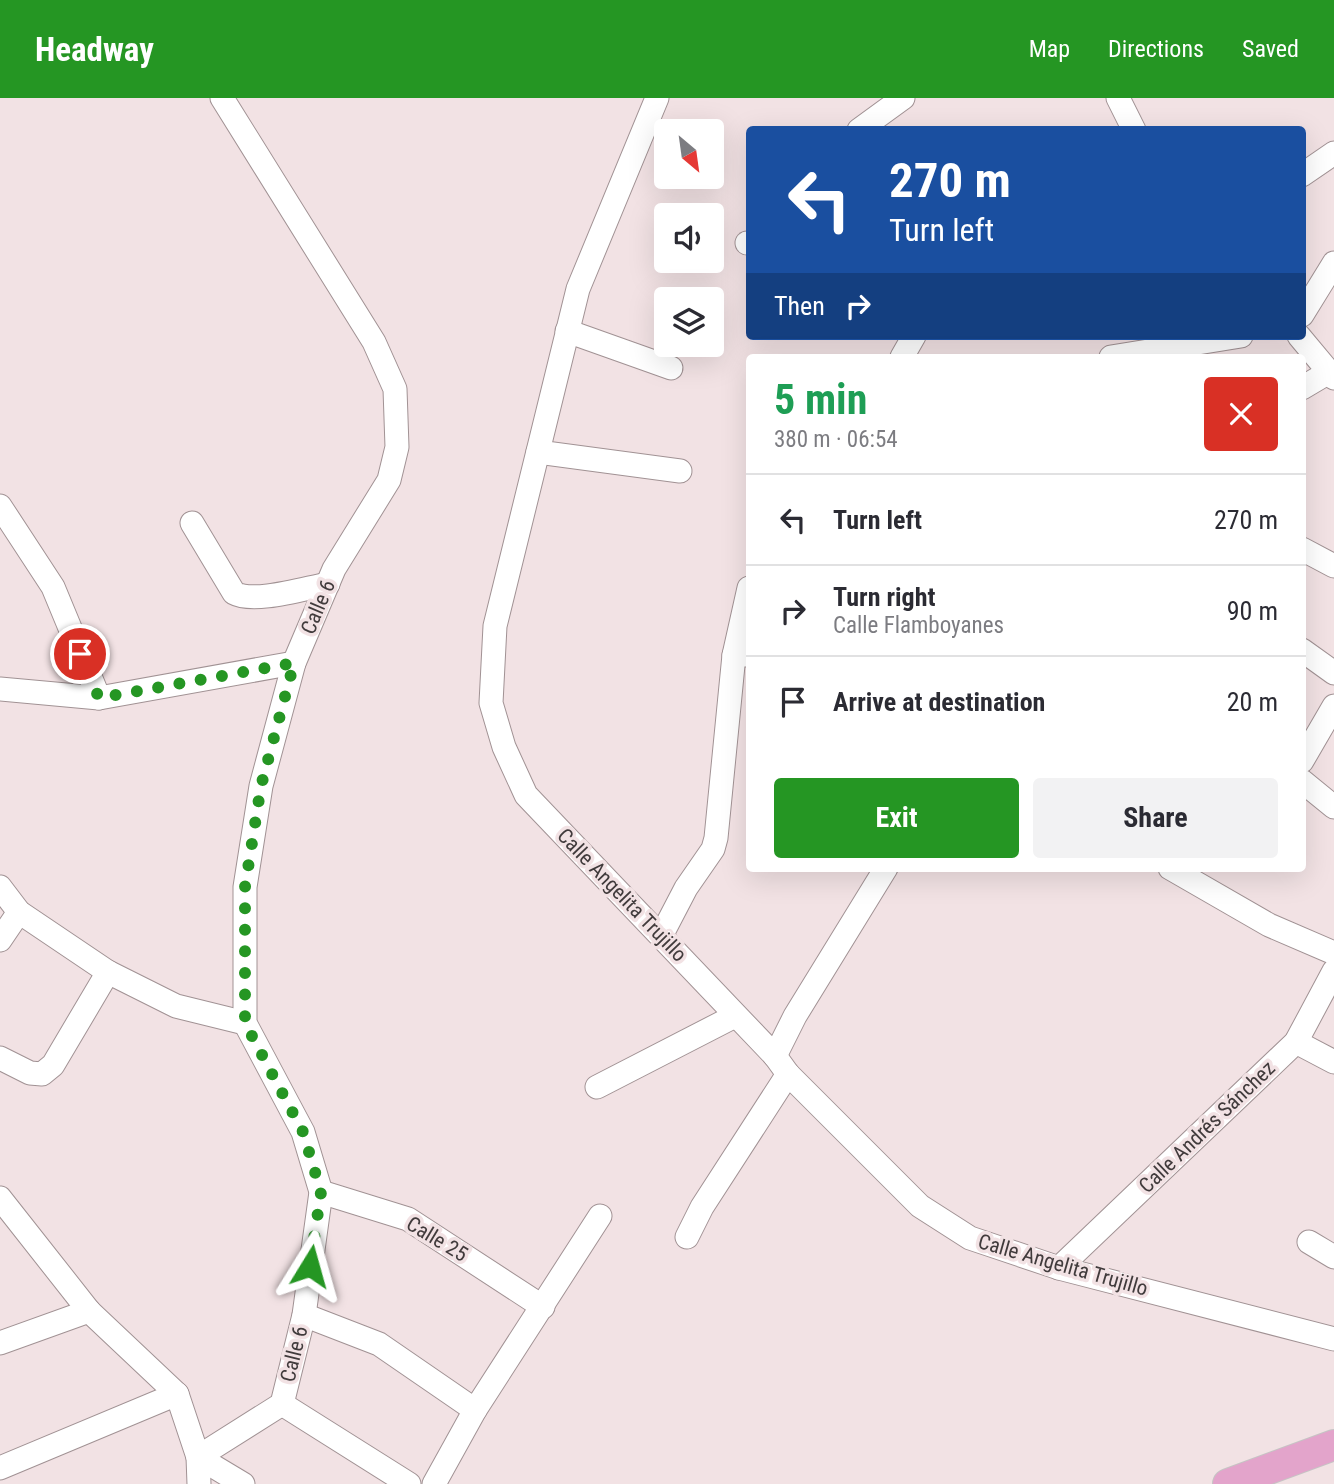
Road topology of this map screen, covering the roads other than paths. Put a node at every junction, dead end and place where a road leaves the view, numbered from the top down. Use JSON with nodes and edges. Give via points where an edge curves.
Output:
{"nodes":[{"id":1,"x":222,"y":98,"type":"edge"},
{"id":2,"x":657,"y":98,"type":"edge"},
{"id":3,"x":903,"y":98,"type":"edge"},
{"id":4,"x":1118,"y":98,"type":"edge"},
{"id":5,"x":864,"y":126,"type":"edge"},
{"id":6,"x":1132,"y":126,"type":"edge"},
{"id":7,"x":1334,"y":153,"type":"edge"},
{"id":8,"x":1306,"y":172,"type":"edge"},
{"id":9,"x":1334,"y":263,"type":"edge"},
{"id":10,"x":1306,"y":308,"type":"edge"},
{"id":11,"x":567,"y":331,"type":"junction"},
{"id":12,"x":1216,"y":340,"type":"edge"},
{"id":13,"x":1302,"y":340,"type":"edge"},
{"id":14,"x":1130,"y":354,"type":"edge"},
{"id":15,"x":671,"y":368,"type":"dead end"},
{"id":16,"x":1331,"y":375,"type":"edge"},
{"id":17,"x":1306,"y":386,"type":"edge"},
{"id":18,"x":538,"y":452,"type":"junction"},
{"id":19,"x":680,"y":471,"type":"dead end"},
{"id":20,"x":0,"y":506,"type":"edge"},
{"id":21,"x":192,"y":523,"type":"dead end"},
{"id":22,"x":1306,"y":551,"type":"edge"},
{"id":23,"x":1334,"y":566,"type":"edge"},
{"id":24,"x":328,"y":584,"type":"junction"},
{"id":25,"x":746,"y":617,"type":"edge"},
{"id":26,"x":1306,"y":653,"type":"edge"},
{"id":27,"x":742,"y":655,"type":"edge"},
{"id":28,"x":294,"y":663,"type":"junction"},
{"id":29,"x":1334,"y":673,"type":"edge"},
{"id":30,"x":0,"y":689,"type":"edge"},
{"id":31,"x":99,"y":698,"type":"junction"},
{"id":32,"x":1334,"y":706,"type":"edge"},
{"id":33,"x":1306,"y":754,"type":"edge"},
{"id":34,"x":1306,"y":784,"type":"edge"},
{"id":35,"x":1334,"y":807,"type":"edge"},
{"id":36,"x":884,"y":872,"type":"edge"},
{"id":37,"x":1179,"y":872,"type":"edge"},
{"id":38,"x":0,"y":887,"type":"edge"},
{"id":39,"x":19,"y":912,"type":"junction"},
{"id":40,"x":661,"y":936,"type":"junction"},
{"id":41,"x":0,"y":940,"type":"edge"},
{"id":42,"x":1334,"y":953,"type":"edge"},
{"id":43,"x":1334,"y":971,"type":"edge"},
{"id":44,"x":108,"y":972,"type":"junction"},
{"id":45,"x":735,"y":1016,"type":"junction"},
{"id":46,"x":245,"y":1023,"type":"junction"},
{"id":47,"x":1296,"y":1042,"type":"junction"},
{"id":48,"x":0,"y":1058,"type":"edge"},
{"id":49,"x":1334,"y":1062,"type":"edge"},
{"id":50,"x":781,"y":1065,"type":"junction"},
{"id":51,"x":597,"y":1087,"type":"dead end"},
{"id":52,"x":321,"y":1192,"type":"junction"},
{"id":53,"x":4,"y":1209,"type":"edge"},
{"id":54,"x":600,"y":1216,"type":"dead end"},
{"id":55,"x":687,"y":1237,"type":"dead end"},
{"id":56,"x":1309,"y":1242,"type":"dead end"},
{"id":57,"x":1334,"y":1257,"type":"edge"},
{"id":58,"x":1059,"y":1268,"type":"junction"},
{"id":59,"x":543,"y":1307,"type":"junction"},
{"id":60,"x":89,"y":1311,"type":"junction"},
{"id":61,"x":304,"y":1315,"type":"junction"},
{"id":62,"x":1334,"y":1339,"type":"edge"},
{"id":63,"x":0,"y":1343,"type":"edge"},
{"id":64,"x":177,"y":1394,"type":"junction"},
{"id":65,"x":282,"y":1404,"type":"junction"},
{"id":66,"x":475,"y":1409,"type":"junction"},
{"id":67,"x":1334,"y":1445,"type":"edge"},
{"id":68,"x":198,"y":1457,"type":"junction"},
{"id":69,"x":0,"y":1468,"type":"edge"},
{"id":70,"x":199,"y":1484,"type":"edge"},
{"id":71,"x":243,"y":1484,"type":"edge"},
{"id":72,"x":409,"y":1484,"type":"edge"},
{"id":73,"x":434,"y":1484,"type":"edge"},
{"id":74,"x":1228,"y":1484,"type":"edge"}],
"edges":[{"from":1,"to":24,"type":"street","name":"Calle 6","via":[[374,342],[395,390],[397,447],[389,480]]},
{"from":2,"to":11,"type":"street","name":"Calle Angelita Trujillo","via":[[578,289]]},
{"from":3,"to":5,"type":"street"},
{"from":4,"to":6,"type":"street"},
{"from":7,"to":8,"type":"street"},
{"from":9,"to":10,"type":"street"},
{"from":11,"to":15,"type":"street"},
{"from":11,"to":18,"type":"street","name":"Calle Angelita Trujillo"},
{"from":12,"to":14,"type":"street"},
{"from":13,"to":16,"type":"street"},
{"from":16,"to":17,"type":"street"},
{"from":18,"to":19,"type":"street"},
{"from":18,"to":40,"type":"street","name":"Calle Angelita Trujillo","via":[[495,626],[491,703],[526,795]]},
{"from":20,"to":31,"type":"street","via":[[53,587]]},
{"from":21,"to":24,"type":"street","via":[[234,593],[241,597]]},
{"from":22,"to":23,"type":"street"},
{"from":24,"to":28,"type":"street","name":"Calle 6"},
{"from":25,"to":27,"type":"street"},
{"from":26,"to":29,"type":"street"},
{"from":27,"to":40,"type":"street","via":[[713,849]]},
{"from":28,"to":31,"type":"street"},
{"from":28,"to":46,"type":"street","name":"Calle 6","via":[[261,786],[245,887]]},
{"from":30,"to":31,"type":"street"},
{"from":32,"to":33,"type":"street"},
{"from":34,"to":35,"type":"street"},
{"from":36,"to":50,"type":"street","via":[[794,1017]]},
{"from":37,"to":42,"type":"street","via":[[1269,925]]},
{"from":38,"to":39,"type":"street"},
{"from":39,"to":41,"type":"street"},
{"from":39,"to":44,"type":"street"},
{"from":40,"to":45,"type":"street","name":"Calle Angelita Trujillo"},
{"from":43,"to":47,"type":"street","name":"Calle Andrés Sánchez"},
{"from":44,"to":46,"type":"street","via":[[176,1006]]},
{"from":44,"to":48,"type":"street","via":[[53,1065],[42,1074]]},
{"from":45,"to":50,"type":"street","name":"Calle Angelita Trujillo"},
{"from":45,"to":51,"type":"street"},
{"from":46,"to":52,"type":"street","name":"Calle 6","via":[[303,1132]]},
{"from":47,"to":49,"type":"street"},
{"from":47,"to":58,"type":"street","name":"Calle Andrés Sánchez"},
{"from":50,"to":55,"type":"street"},
{"from":50,"to":58,"type":"street","name":"Calle Angelita Trujillo","via":[[920,1206],[970,1238]]},
{"from":52,"to":59,"type":"street","name":"Calle 25","via":[[408,1219]]},
{"from":52,"to":61,"type":"street","name":"Calle 6"},
{"from":53,"to":60,"type":"street"},
{"from":54,"to":59,"type":"street"},
{"from":56,"to":57,"type":"street"},
{"from":58,"to":62,"type":"street","name":"Calle Angelita Trujillo"},
{"from":59,"to":66,"type":"street"},
{"from":60,"to":63,"type":"street"},
{"from":60,"to":64,"type":"street"},
{"from":61,"to":65,"type":"street","name":"Calle 6"},
{"from":61,"to":66,"type":"street","via":[[379,1343]]},
{"from":64,"to":68,"type":"street"},
{"from":64,"to":69,"type":"street"},
{"from":65,"to":68,"type":"street","name":"Calle 6"},
{"from":65,"to":72,"type":"street"},
{"from":66,"to":73,"type":"street"},
{"from":67,"to":74,"type":"main road"},
{"from":68,"to":70,"type":"street"},
{"from":68,"to":71,"type":"street"}]}
